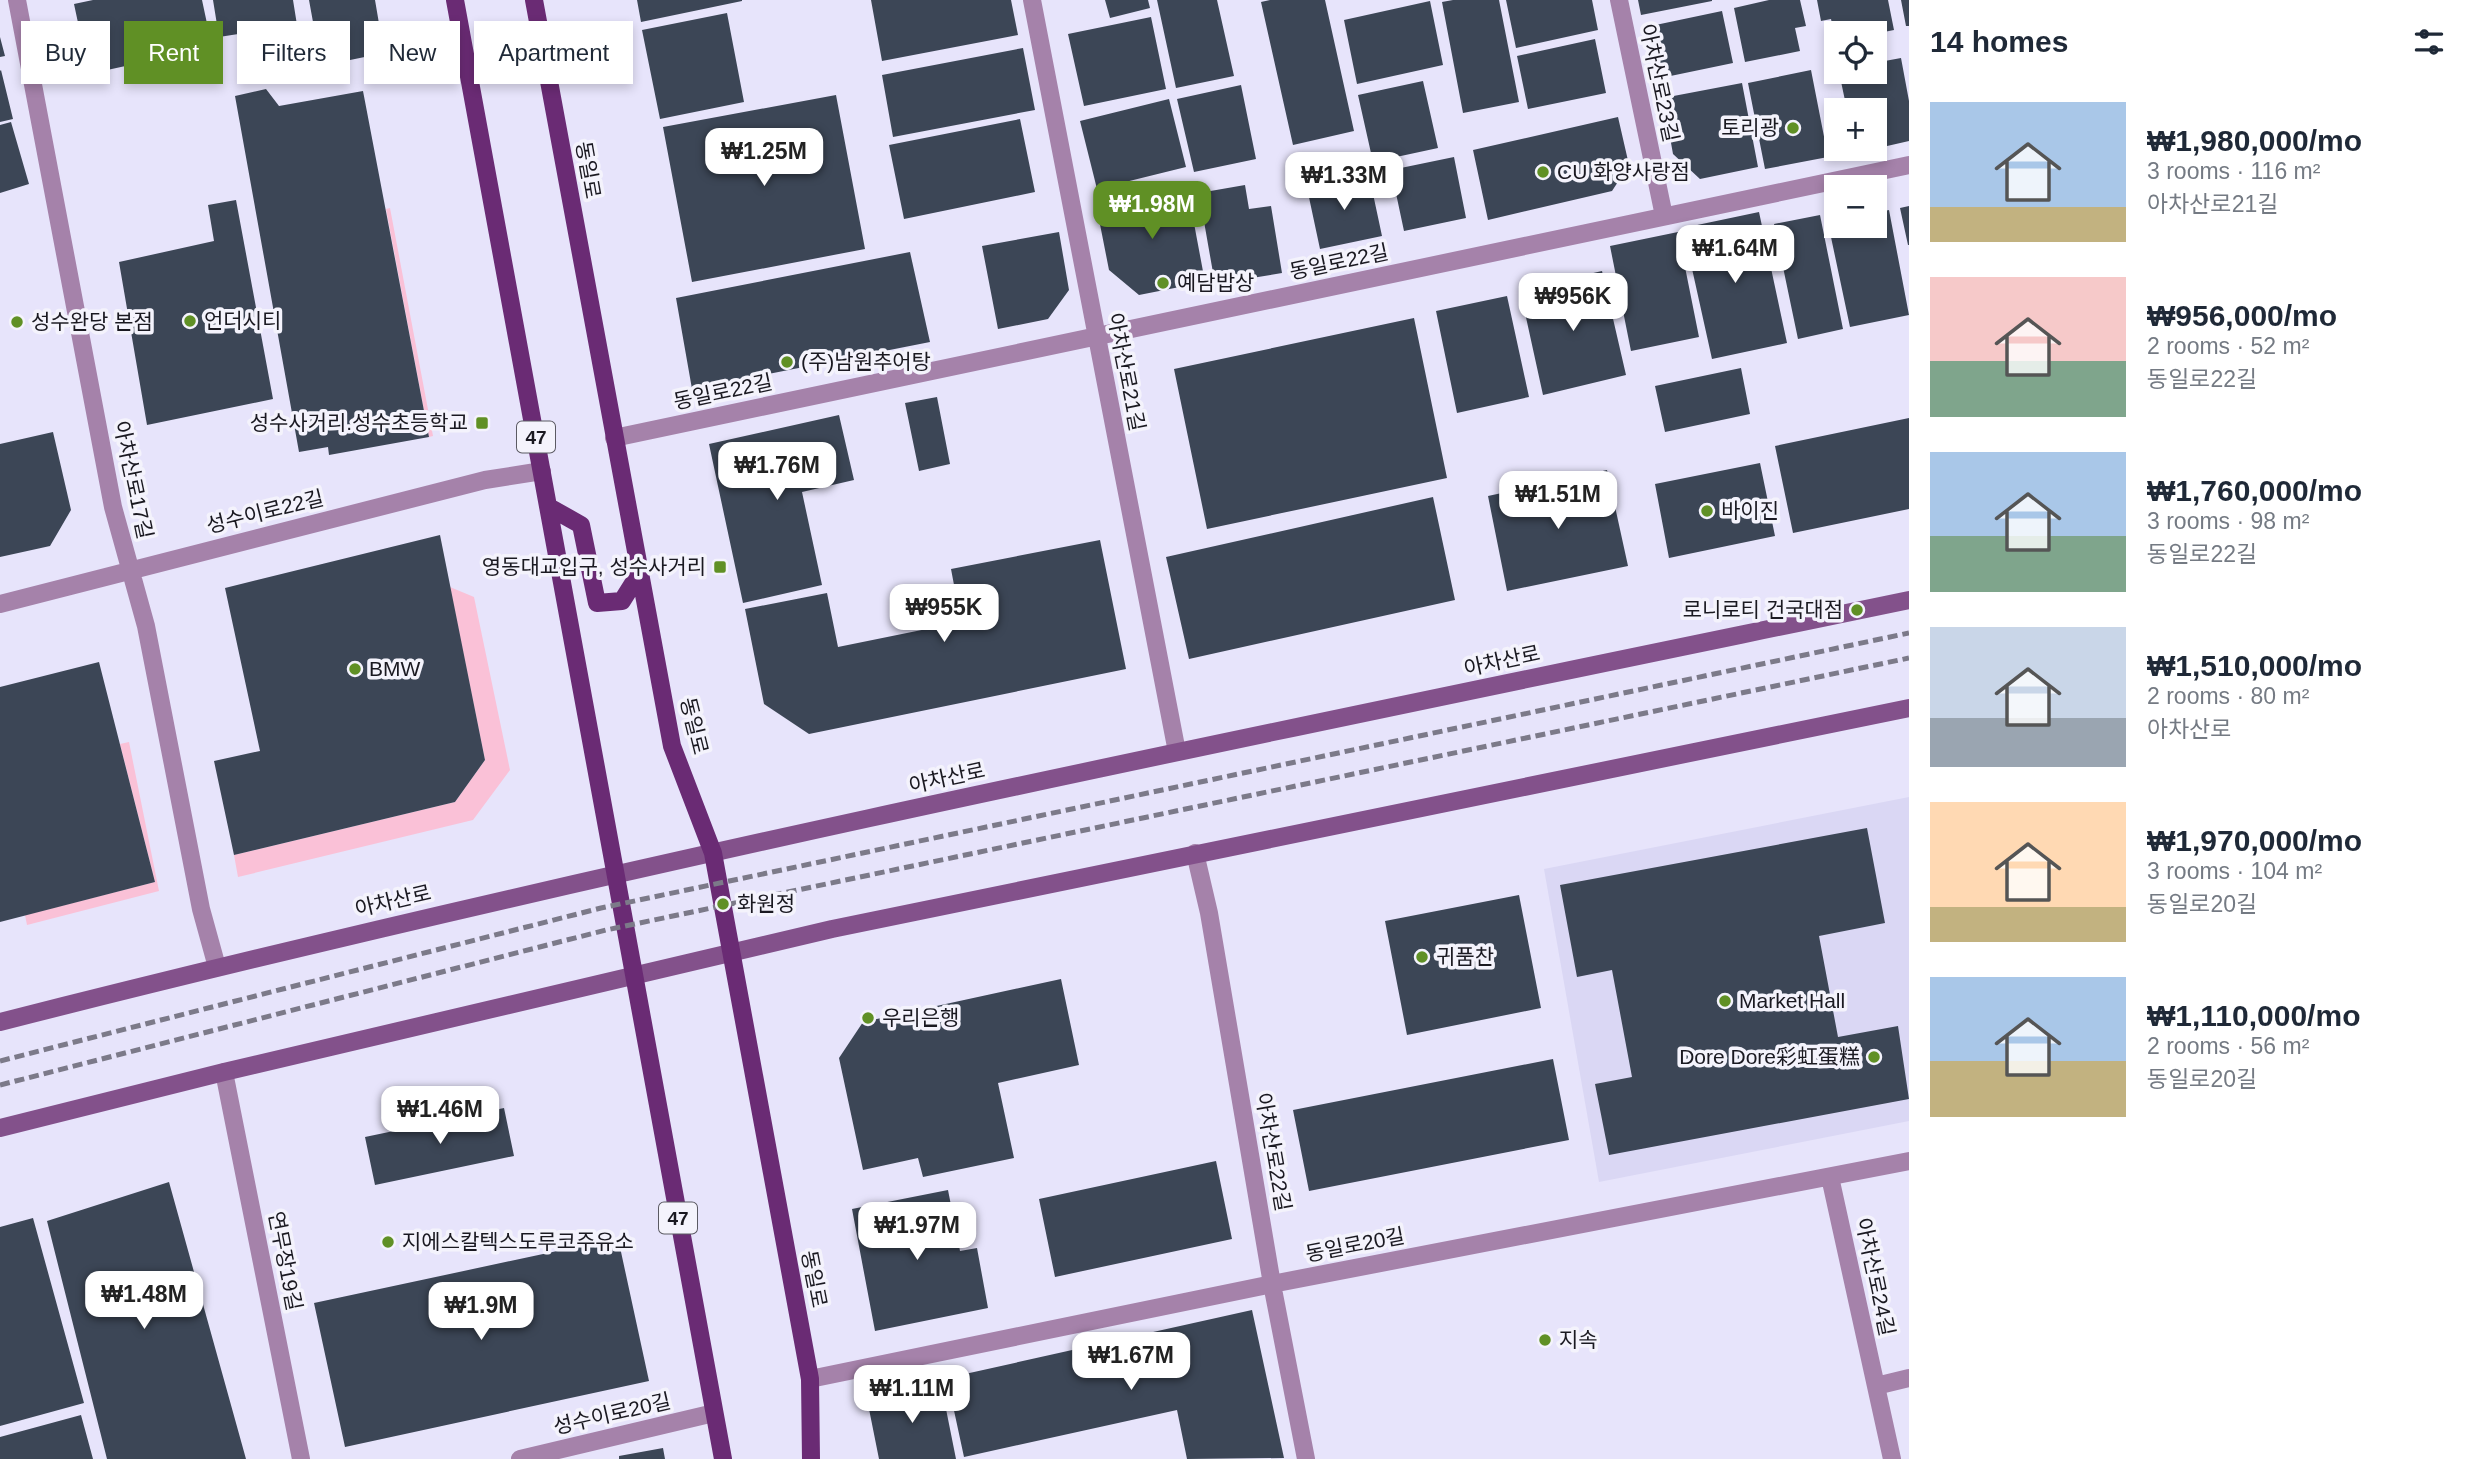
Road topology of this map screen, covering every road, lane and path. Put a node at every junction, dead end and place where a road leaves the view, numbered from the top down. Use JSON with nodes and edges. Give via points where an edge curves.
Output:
{"nodes":[{"id":1,"x":17,"y":0,"type":"edge"},
{"id":2,"x":455,"y":0,"type":"edge"},
{"id":3,"x":534,"y":0,"type":"edge"},
{"id":4,"x":1032,"y":0,"type":"edge"},
{"id":5,"x":1619,"y":0,"type":"edge"},
{"id":6,"x":1909,"y":164,"type":"edge"},
{"id":7,"x":1664,"y":216,"type":"junction"},
{"id":8,"x":1096,"y":336,"type":"junction"},
{"id":9,"x":614,"y":438,"type":"junction"},
{"id":10,"x":542,"y":471,"type":"junction"},
{"id":11,"x":549,"y":507,"type":"junction"},
{"id":12,"x":130,"y":573,"type":"junction"},
{"id":13,"x":639,"y":574,"type":"junction"},
{"id":14,"x":1909,"y":600,"type":"edge"},
{"id":15,"x":0,"y":604,"type":"edge"},
{"id":16,"x":1909,"y":708,"type":"edge"},
{"id":17,"x":1177,"y":752,"type":"junction"},
{"id":18,"x":713,"y":853,"type":"junction"},
{"id":19,"x":1195,"y":853,"type":"junction"},
{"id":20,"x":614,"y":874,"type":"junction"},
{"id":21,"x":733,"y":953,"type":"junction"},
{"id":22,"x":217,"y":967,"type":"junction"},
{"id":23,"x":633,"y":976,"type":"junction"},
{"id":24,"x":0,"y":1022,"type":"edge"},
{"id":25,"x":224,"y":1072,"type":"junction"},
{"id":26,"x":0,"y":1128,"type":"edge"},
{"id":27,"x":1909,"y":1161,"type":"edge"},
{"id":28,"x":1830,"y":1177,"type":"junction"},
{"id":29,"x":1272,"y":1284,"type":"junction"},
{"id":30,"x":1909,"y":1378,"type":"edge"},
{"id":31,"x":810,"y":1379,"type":"junction"},
{"id":32,"x":1876,"y":1386,"type":"junction"},
{"id":33,"x":714,"y":1413,"type":"junction"},
{"id":34,"x":301,"y":1459,"type":"edge"},
{"id":35,"x":520,"y":1459,"type":"edge"},
{"id":36,"x":723,"y":1459,"type":"edge"},
{"id":37,"x":811,"y":1459,"type":"edge"},
{"id":38,"x":1306,"y":1459,"type":"edge"},
{"id":39,"x":1892,"y":1459,"type":"edge"}],
"edges":[{"from":1,"to":12,"type":"street","name":"아차산로17길","via":[[113,507]]},
{"from":2,"to":10,"type":"main road","number":"47"},
{"from":3,"to":9,"type":"main road","name":"동일로"},
{"from":4,"to":8,"type":"street","name":"아차산로21길"},
{"from":5,"to":7,"type":"street","name":"아차산로23길"},
{"from":6,"to":7,"type":"street","name":"동일로22길"},
{"from":7,"to":8,"type":"street","name":"동일로22길"},
{"from":8,"to":9,"type":"street","name":"동일로22길"},
{"from":8,"to":17,"type":"street","name":"아차산로21길"},
{"from":9,"to":13,"type":"main road","name":"동일로"},
{"from":10,"to":11,"type":"main road","number":"47"},
{"from":10,"to":12,"type":"street","name":"성수이로22길","via":[[472,483]]},
{"from":11,"to":13,"type":"main road","via":[[581,525],[597,603],[622,601]]},
{"from":11,"to":20,"type":"main road","number":"47"},
{"from":12,"to":15,"type":"street","name":"성수이로22길"},
{"from":12,"to":22,"type":"street","name":"아차산로17길","via":[[146,626],[201,909]]},
{"from":13,"to":18,"type":"main road","name":"동일로","via":[[672,746]]},
{"from":14,"to":17,"type":"main road","name":"아차산로"},
{"from":16,"to":19,"type":"main road"},
{"from":17,"to":18,"type":"main road","name":"아차산로"},
{"from":18,"to":20,"type":"main road","name":"아차산로"},
{"from":18,"to":21,"type":"main road","name":"동일로"},
{"from":19,"to":21,"type":"main road"},
{"from":19,"to":29,"type":"street","name":"아차산로22길"},
{"from":20,"to":22,"type":"main road","name":"아차산로"},
{"from":20,"to":23,"type":"main road","number":"47"},
{"from":21,"to":23,"type":"main road"},
{"from":21,"to":31,"type":"main road","name":"동일로"},
{"from":22,"to":24,"type":"main road","name":"아차산로"},
{"from":23,"to":25,"type":"main road"},
{"from":23,"to":33,"type":"main road","number":"47"},
{"from":25,"to":26,"type":"main road"},
{"from":25,"to":34,"type":"street","name":"연무장19길"},
{"from":27,"to":28,"type":"street","name":"동일로20길"},
{"from":28,"to":29,"type":"street","name":"동일로20길"},
{"from":28,"to":32,"type":"street","name":"아차산로24길"},
{"from":29,"to":31,"type":"street","name":"동일로20길"},
{"from":29,"to":38,"type":"street","name":"아차산로22길"},
{"from":30,"to":32,"type":"street"},
{"from":31,"to":37,"type":"main road","name":"동일로"},
{"from":32,"to":39,"type":"street","name":"아차산로24길"},
{"from":33,"to":35,"type":"street","name":"성수이로20길"},
{"from":33,"to":36,"type":"main road","number":"47"}]}
